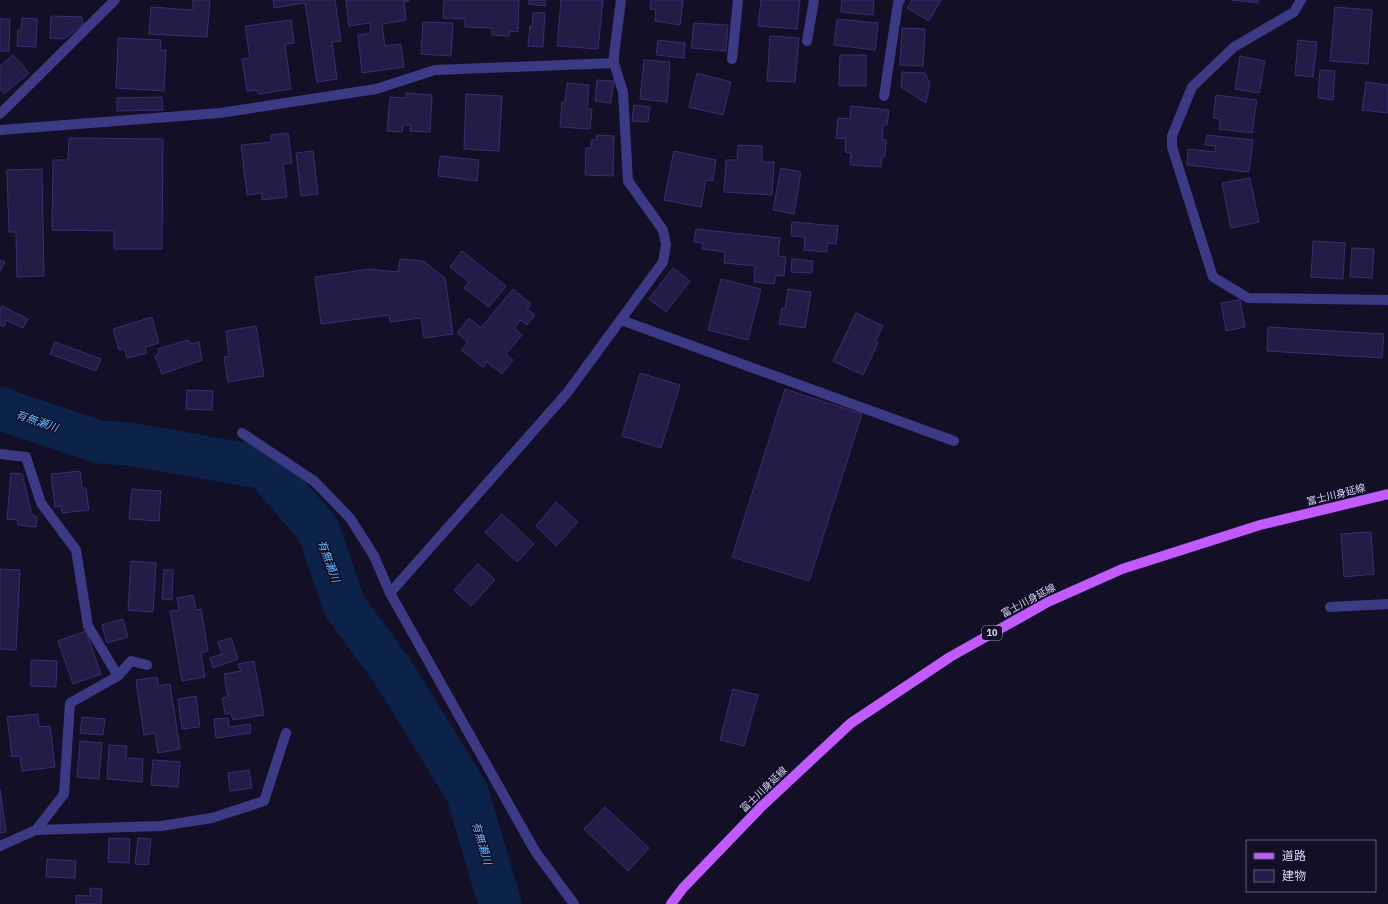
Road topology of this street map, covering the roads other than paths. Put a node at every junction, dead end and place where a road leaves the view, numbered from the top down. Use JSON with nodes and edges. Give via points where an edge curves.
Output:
{"nodes":[{"id":1,"x":115,"y":0,"type":"edge"},
{"id":2,"x":622,"y":0,"type":"edge"},
{"id":3,"x":738,"y":0,"type":"edge"},
{"id":4,"x":814,"y":0,"type":"edge"},
{"id":5,"x":900,"y":0,"type":"edge"},
{"id":6,"x":1301,"y":0,"type":"edge"},
{"id":7,"x":807,"y":41,"type":"dead end"},
{"id":8,"x":732,"y":58,"type":"dead end"},
{"id":9,"x":614,"y":63,"type":"junction"},
{"id":10,"x":884,"y":96,"type":"dead end"},
{"id":11,"x":0,"y":114,"type":"edge"},
{"id":12,"x":0,"y":130,"type":"edge"},
{"id":13,"x":1388,"y":300,"type":"edge"},
{"id":14,"x":621,"y":320,"type":"junction"},
{"id":15,"x":242,"y":433,"type":"dead end"},
{"id":16,"x":954,"y":441,"type":"dead end"},
{"id":17,"x":0,"y":454,"type":"edge"},
{"id":18,"x":1388,"y":494,"type":"edge"},
{"id":19,"x":390,"y":593,"type":"junction"},
{"id":20,"x":1388,"y":604,"type":"edge"},
{"id":21,"x":1330,"y":607,"type":"dead end"},
{"id":22,"x":147,"y":665,"type":"dead end"},
{"id":23,"x":118,"y":676,"type":"junction"},
{"id":24,"x":286,"y":733,"type":"dead end"},
{"id":25,"x":36,"y":830,"type":"junction"},
{"id":26,"x":0,"y":846,"type":"edge"},
{"id":27,"x":574,"y":904,"type":"edge"},
{"id":28,"x":671,"y":904,"type":"edge"}],
"edges":[{"from":1,"to":11,"type":"street"},
{"from":2,"to":9,"type":"street"},
{"from":3,"to":8,"type":"street"},
{"from":4,"to":7,"type":"street"},
{"from":5,"to":10,"type":"street"},
{"from":6,"to":13,"type":"street","via":[[1294,12],[1234,47],[1192,87],[1172,136],[1172,147],[1213,277],[1248,298]]},
{"from":9,"to":12,"type":"street","via":[[434,70],[376,89],[220,113]]},
{"from":9,"to":14,"type":"street","via":[[623,92],[628,181],[663,230],[666,245],[663,262]]},
{"from":14,"to":16,"type":"street"},
{"from":14,"to":19,"type":"street","via":[[567,393]]},
{"from":15,"to":19,"type":"street","via":[[314,481],[350,518],[374,556]]},
{"from":17,"to":23,"type":"street","via":[[26,457],[41,503],[76,550],[88,626]]},
{"from":18,"to":28,"type":"main road","name":"富士川身延線","number":"10","via":[[1260,525],[1122,570],[1048,602],[950,657],[851,723],[762,806],[683,888]]},
{"from":19,"to":27,"type":"street","via":[[535,851]]},
{"from":20,"to":21,"type":"street"},
{"from":22,"to":23,"type":"street","via":[[131,660]]},
{"from":23,"to":25,"type":"street","via":[[70,703],[64,794]]},
{"from":24,"to":25,"type":"street","via":[[264,801],[212,818],[161,826]]},
{"from":25,"to":26,"type":"street"}]}
